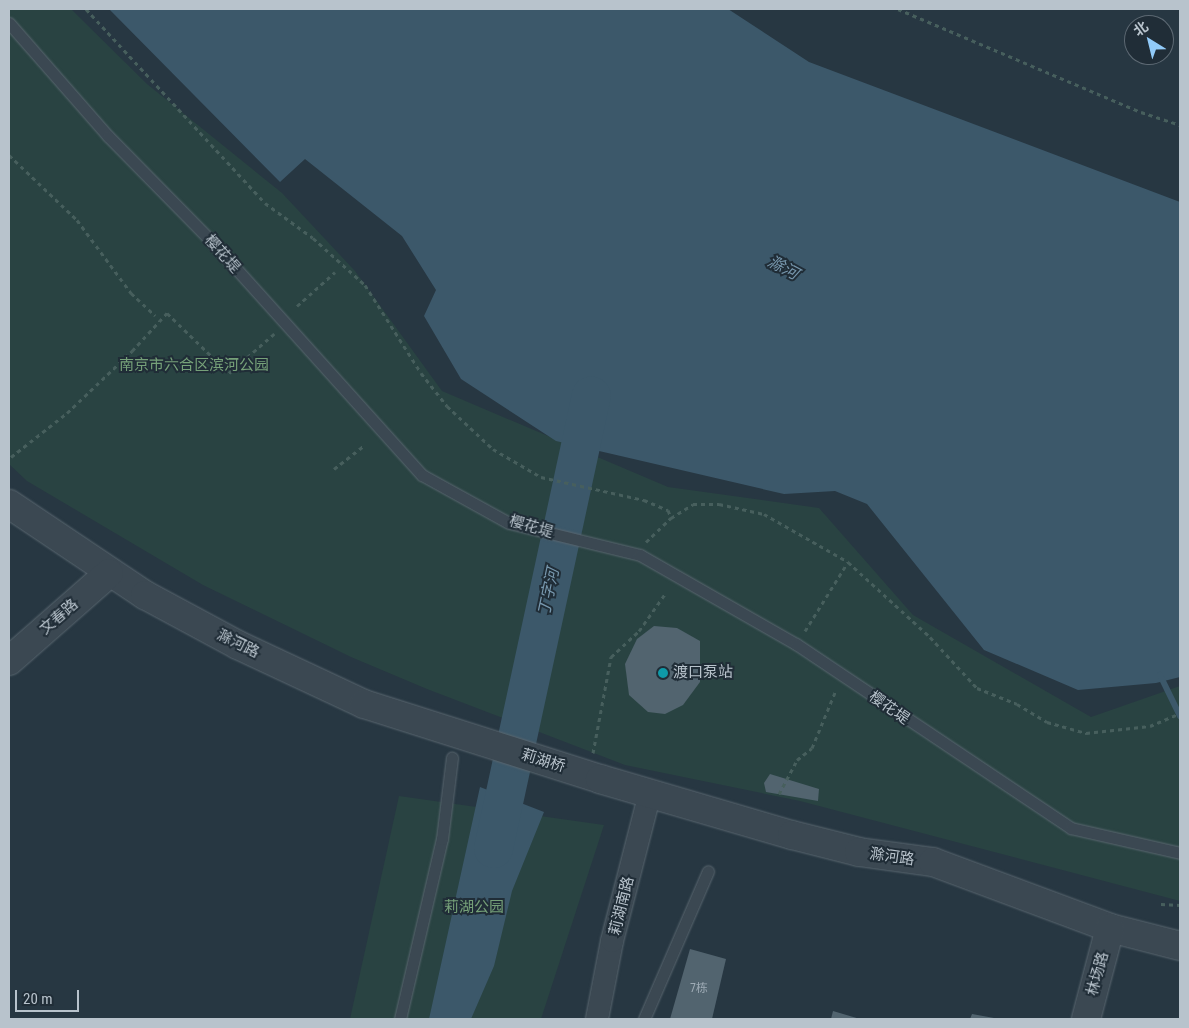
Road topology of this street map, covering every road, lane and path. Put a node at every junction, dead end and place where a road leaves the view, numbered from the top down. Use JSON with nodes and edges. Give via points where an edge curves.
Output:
{"nodes":[{"id":1,"x":86,"y":9,"type":"edge"},
{"id":2,"x":898,"y":9,"type":"edge"},
{"id":3,"x":9,"y":23,"type":"edge"},
{"id":4,"x":1180,"y":125,"type":"edge"},
{"id":5,"x":9,"y":155,"type":"edge"},
{"id":6,"x":335,"y":272,"type":"dead end"},
{"id":7,"x":297,"y":306,"type":"dead end"},
{"id":8,"x":155,"y":315,"type":"dead end"},
{"id":9,"x":278,"y":331,"type":"dead end"},
{"id":10,"x":362,"y":446,"type":"dead end"},
{"id":11,"x":11,"y":457,"type":"dead end"},
{"id":12,"x":334,"y":469,"type":"dead end"},
{"id":13,"x":9,"y":504,"type":"edge"},
{"id":14,"x":671,"y":518,"type":"junction"},
{"id":15,"x":640,"y":555,"type":"junction"},
{"id":16,"x":848,"y":562,"type":"junction"},
{"id":17,"x":109,"y":573,"type":"junction"},
{"id":18,"x":665,"y":594,"type":"dead end"},
{"id":19,"x":796,"y":644,"type":"junction"},
{"id":20,"x":9,"y":661,"type":"edge"},
{"id":21,"x":858,"y":686,"type":"junction"},
{"id":22,"x":1180,"y":714,"type":"edge"},
{"id":23,"x":486,"y":744,"type":"joint"},
{"id":24,"x":452,"y":758,"type":"dead end"},
{"id":25,"x":596,"y":768,"type":"junction"},
{"id":26,"x":650,"y":793,"type":"junction"},
{"id":27,"x":779,"y":794,"type":"dead end"},
{"id":28,"x":1180,"y":853,"type":"edge"},
{"id":29,"x":708,"y":872,"type":"dead end"},
{"id":30,"x":1161,"y":904,"type":"dead end"},
{"id":31,"x":1180,"y":905,"type":"edge"},
{"id":32,"x":1110,"y":928,"type":"junction"},
{"id":33,"x":1180,"y":946,"type":"edge"},
{"id":34,"x":400,"y":1019,"type":"edge"},
{"id":35,"x":597,"y":1019,"type":"edge"},
{"id":36,"x":644,"y":1019,"type":"edge"},
{"id":37,"x":1086,"y":1019,"type":"edge"}],
"edges":[{"from":1,"to":14,"type":"path","via":[[265,204],[313,238],[365,285],[421,373],[447,406],[493,449],[542,477],[644,500],[668,510]]},
{"from":2,"to":4,"type":"path","via":[[1132,108]]},
{"from":3,"to":15,"type":"lane","name":"樱花堤","via":[[108,136],[213,243],[422,475],[509,523]]},
{"from":5,"to":8,"type":"path","via":[[76,220],[131,292]]},
{"from":6,"to":7,"type":"path"},
{"from":9,"to":11,"type":"path","via":[[229,373],[167,313],[132,351],[66,412]]},
{"from":10,"to":12,"type":"path"},
{"from":13,"to":17,"type":"street","name":"滁河路"},
{"from":14,"to":15,"type":"path","via":[[648,536]]},
{"from":14,"to":16,"type":"path","via":[[693,504],[719,504],[764,514]]},
{"from":15,"to":19,"type":"lane","name":"樱花堤"},
{"from":16,"to":19,"type":"path"},
{"from":16,"to":22,"type":"path","via":[[930,637],[977,688],[1048,722],[1086,733],[1150,726]]},
{"from":17,"to":20,"type":"street","name":"文春路"},
{"from":17,"to":23,"type":"street","name":"滁河路","via":[[238,645],[364,704]]},
{"from":18,"to":25,"type":"path","via":[[638,630],[611,657]]},
{"from":19,"to":21,"type":"lane","name":"樱花堤"},
{"from":21,"to":27,"type":"path","via":[[848,684],[831,695],[827,716],[812,748],[797,760]]},
{"from":21,"to":28,"type":"lane","name":"樱花堤","via":[[1071,828]]},
{"from":23,"to":25,"type":"street","name":"莉湖桥"},
{"from":24,"to":34,"type":"lane","via":[[442,839]]},
{"from":25,"to":26,"type":"street","name":"滁河路"},
{"from":26,"to":32,"type":"street","name":"滁河路","via":[[859,852],[933,862]]},
{"from":26,"to":35,"type":"street","name":"莉湖南路","via":[[612,942]]},
{"from":29,"to":36,"type":"lane"},
{"from":30,"to":31,"type":"path"},
{"from":32,"to":33,"type":"street","name":"滁河路"},
{"from":32,"to":37,"type":"street","name":"林场路"}]}
